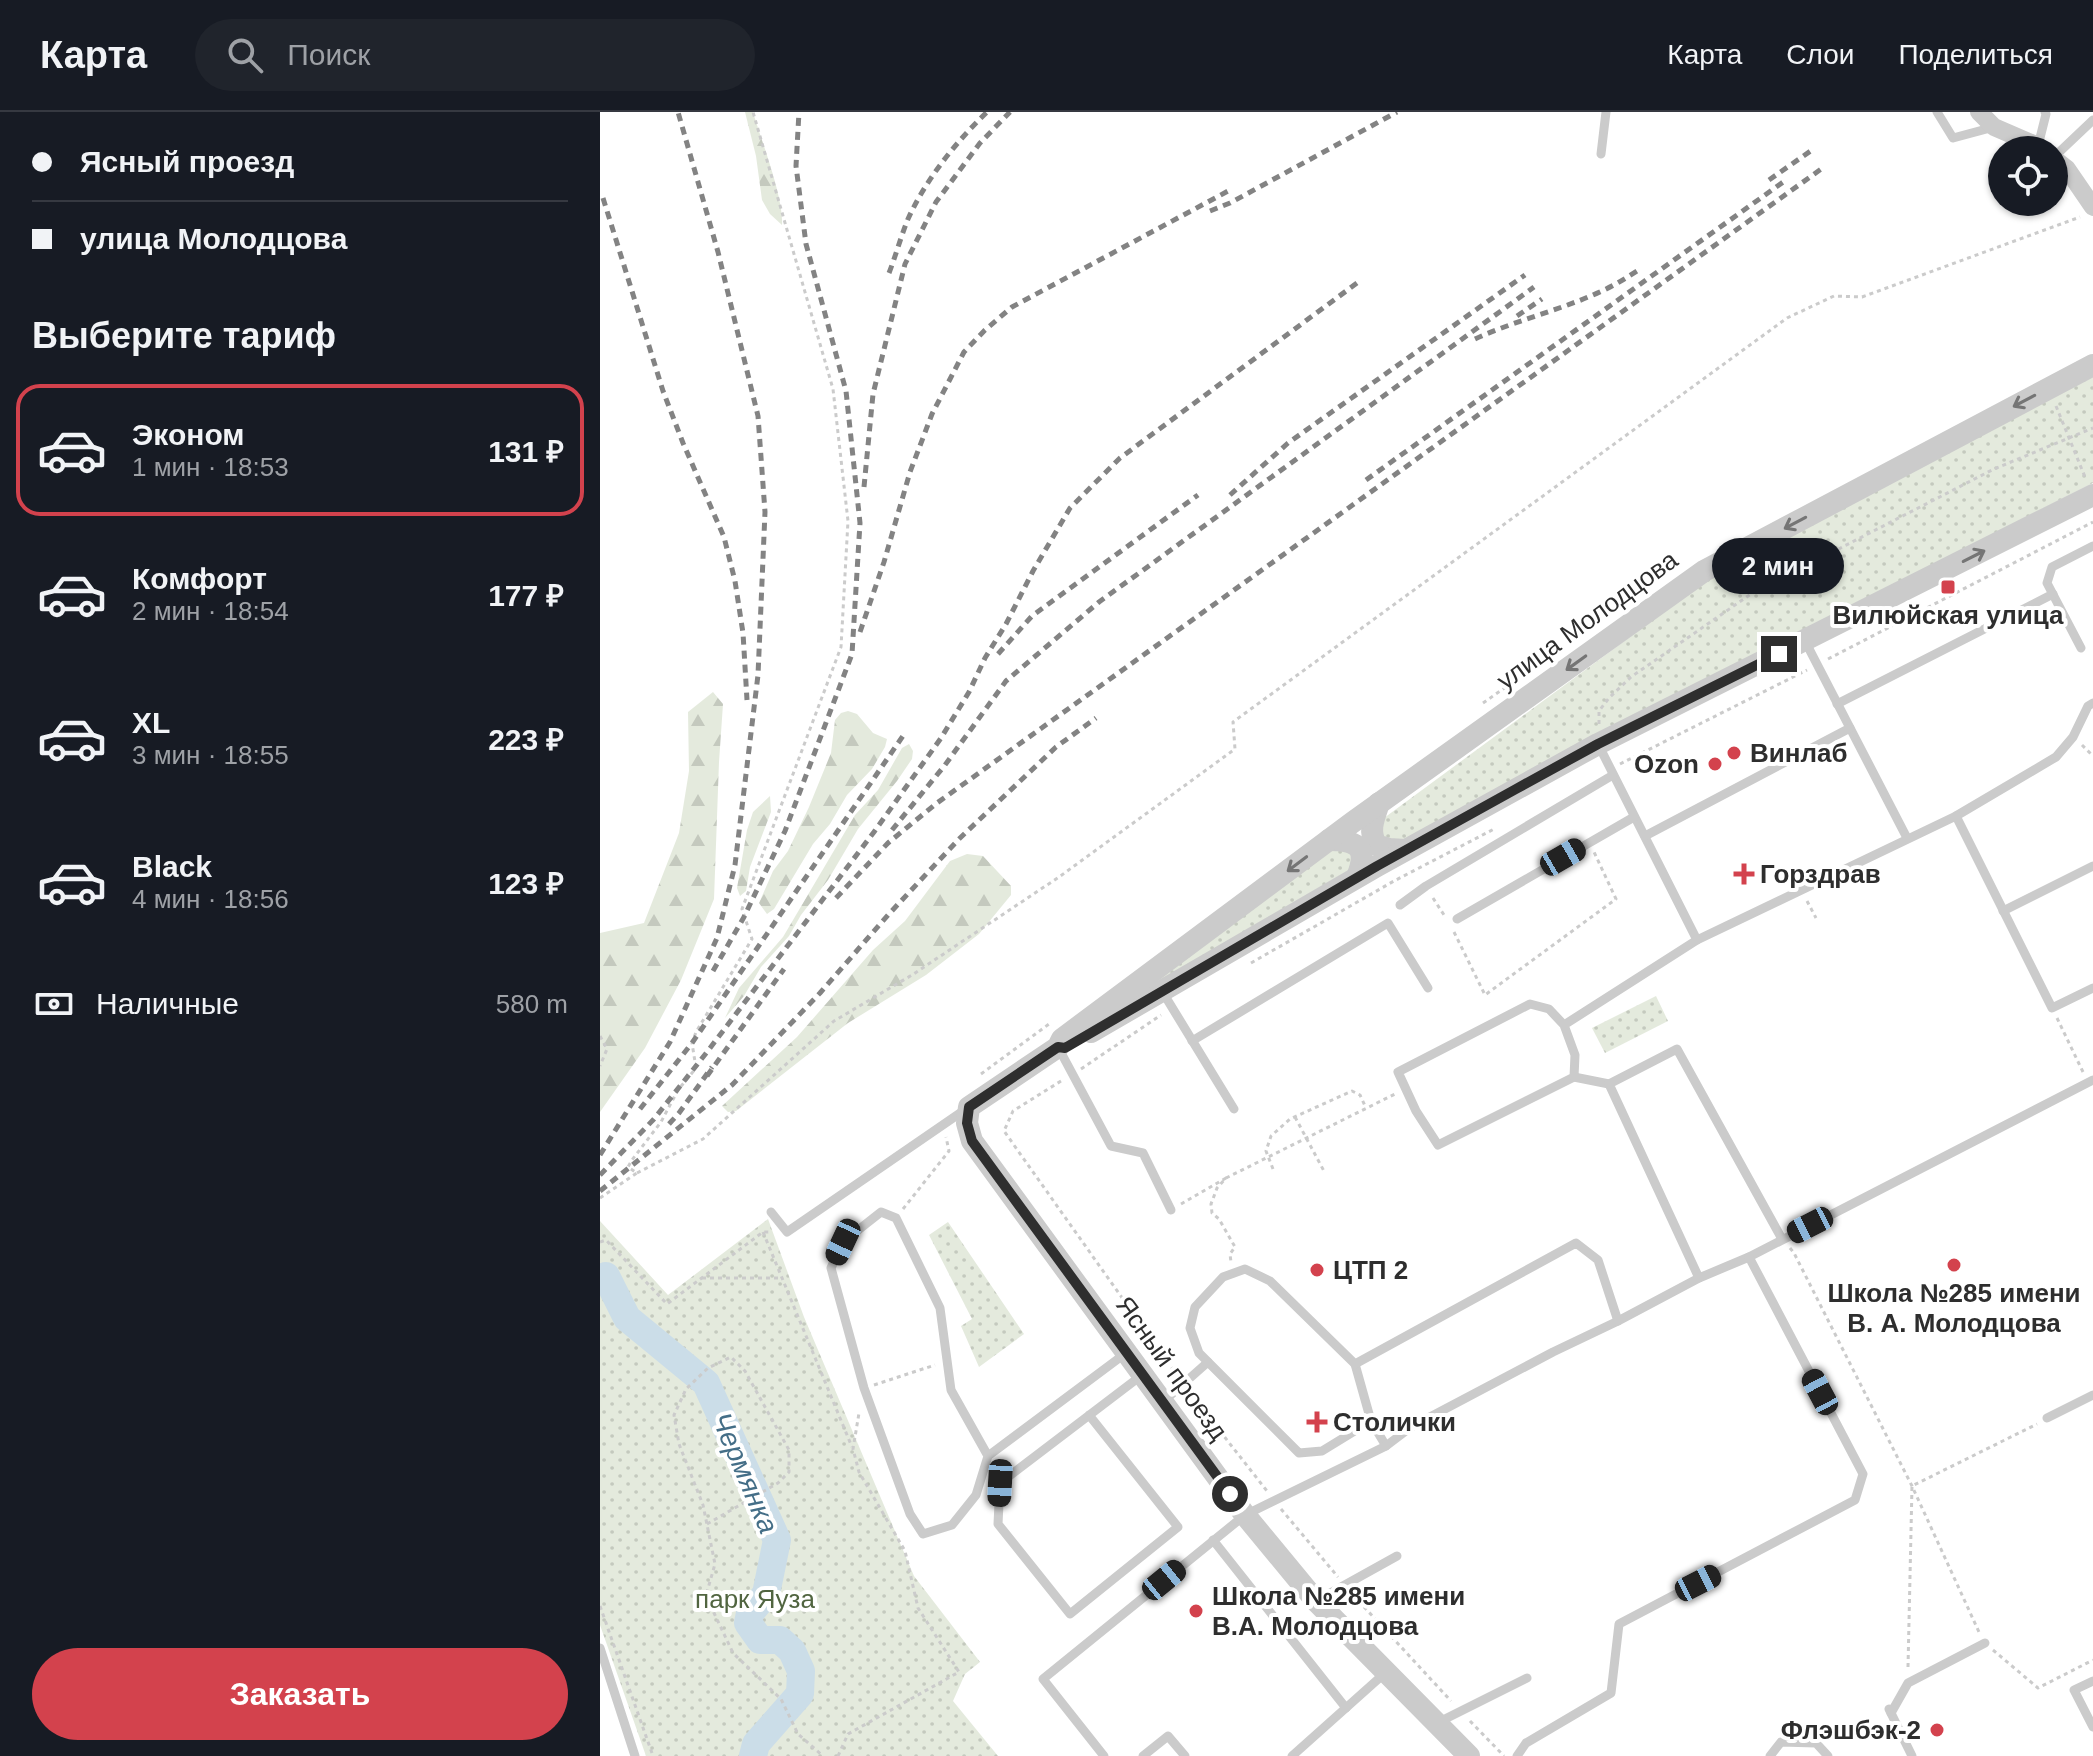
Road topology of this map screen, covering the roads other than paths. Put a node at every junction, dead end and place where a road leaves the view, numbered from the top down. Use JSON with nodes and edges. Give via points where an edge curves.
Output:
{"nodes":[{"id":1,"x":1606,"y":112,"type":"edge"},
{"id":2,"x":1937,"y":112,"type":"edge"},
{"id":3,"x":1979,"y":112,"type":"edge"},
{"id":4,"x":2045,"y":112,"type":"edge"},
{"id":5,"x":2093,"y":120,"type":"edge"},
{"id":6,"x":1994,"y":127,"type":"junction"},
{"id":7,"x":2014,"y":136,"type":"edge"},
{"id":8,"x":2042,"y":136,"type":"edge"},
{"id":9,"x":2068,"y":144,"type":"edge"},
{"id":10,"x":1601,"y":154,"type":"dead end"},
{"id":11,"x":2068,"y":171,"type":"edge"},
{"id":12,"x":2086,"y":212,"type":"edge"},
{"id":13,"x":2093,"y":365,"type":"edge"},
{"id":14,"x":2090,"y":488,"type":"edge"},
{"id":15,"x":2093,"y":546,"type":"edge"},
{"id":16,"x":2053,"y":594,"type":"junction"},
{"id":17,"x":1805,"y":641,"type":"junction"},
{"id":18,"x":2081,"y":648,"type":"dead end"},
{"id":19,"x":2093,"y":703,"type":"edge"},
{"id":20,"x":1837,"y":704,"type":"junction"},
{"id":21,"x":1850,"y":728,"type":"junction"},
{"id":22,"x":1598,"y":744,"type":"junction"},
{"id":23,"x":1613,"y":775,"type":"junction"},
{"id":24,"x":1379,"y":803,"type":"junction"},
{"id":25,"x":1956,"y":816,"type":"junction"},
{"id":26,"x":1634,"y":817,"type":"junction"},
{"id":27,"x":1645,"y":836,"type":"junction"},
{"id":28,"x":1907,"y":838,"type":"junction"},
{"id":29,"x":1329,"y":840,"type":"junction"},
{"id":30,"x":1405,"y":850,"type":"junction"},
{"id":31,"x":2093,"y":866,"type":"edge"},
{"id":32,"x":1357,"y":877,"type":"junction"},
{"id":33,"x":1400,"y":905,"type":"dead end"},
{"id":34,"x":2003,"y":911,"type":"junction"},
{"id":35,"x":1457,"y":919,"type":"dead end"},
{"id":36,"x":1697,"y":940,"type":"junction"},
{"id":37,"x":1428,"y":988,"type":"dead end"},
{"id":38,"x":2093,"y":988,"type":"edge"},
{"id":39,"x":1162,"y":991,"type":"junction"},
{"id":40,"x":1564,"y":1025,"type":"junction"},
{"id":41,"x":1192,"y":1041,"type":"junction"},
{"id":42,"x":1058,"y":1047,"type":"junction"},
{"id":43,"x":1574,"y":1077,"type":"junction"},
{"id":44,"x":2091,"y":1081,"type":"edge"},
{"id":45,"x":1609,"y":1084,"type":"junction"},
{"id":46,"x":969,"y":1107,"type":"junction"},
{"id":47,"x":1234,"y":1109,"type":"dead end"},
{"id":48,"x":1171,"y":1210,"type":"road end"},
{"id":49,"x":771,"y":1212,"type":"dead end"},
{"id":50,"x":1782,"y":1239,"type":"junction"},
{"id":51,"x":1749,"y":1257,"type":"junction"},
{"id":52,"x":1699,"y":1278,"type":"junction"},
{"id":53,"x":1618,"y":1321,"type":"junction"},
{"id":54,"x":1126,"y":1353,"type":"junction"},
{"id":55,"x":1208,"y":1362,"type":"junction"},
{"id":56,"x":1355,"y":1364,"type":"junction"},
{"id":57,"x":1142,"y":1375,"type":"junction"},
{"id":58,"x":2093,"y":1395,"type":"edge"},
{"id":59,"x":1162,"y":1403,"type":"junction"},
{"id":60,"x":1089,"y":1415,"type":"junction"},
{"id":61,"x":2047,"y":1418,"type":"road end"},
{"id":62,"x":1371,"y":1421,"type":"junction"},
{"id":63,"x":1386,"y":1446,"type":"junction"},
{"id":64,"x":988,"y":1456,"type":"junction"},
{"id":65,"x":1245,"y":1515,"type":"junction"},
{"id":66,"x":1213,"y":1540,"type":"junction"},
{"id":67,"x":1397,"y":1556,"type":"dead end"},
{"id":68,"x":1316,"y":1601,"type":"junction"},
{"id":69,"x":1985,"y":1643,"type":"road end"},
{"id":70,"x":600,"y":1648,"type":"edge"},
{"id":71,"x":1387,"y":1671,"type":"junction"},
{"id":72,"x":1527,"y":1678,"type":"dead end"},
{"id":73,"x":2093,"y":1681,"type":"edge"},
{"id":74,"x":1346,"y":1708,"type":"junction"},
{"id":75,"x":1437,"y":1723,"type":"junction"},
{"id":76,"x":2093,"y":1727,"type":"edge"},
{"id":77,"x":635,"y":1756,"type":"edge"},
{"id":78,"x":1104,"y":1756,"type":"edge"},
{"id":79,"x":1143,"y":1756,"type":"edge"},
{"id":80,"x":1185,"y":1756,"type":"edge"},
{"id":81,"x":1292,"y":1756,"type":"edge"},
{"id":82,"x":1469,"y":1756,"type":"edge"},
{"id":83,"x":1517,"y":1756,"type":"edge"},
{"id":84,"x":1770,"y":1756,"type":"edge"},
{"id":85,"x":1828,"y":1756,"type":"edge"},
{"id":86,"x":1912,"y":1756,"type":"edge"}],
"edges":[{"from":1,"to":10,"type":"lane"},
{"from":2,"to":6,"type":"lane","via":[[1953,138]]},
{"from":3,"to":6,"type":"street"},
{"from":4,"to":8,"type":"lane"},
{"from":5,"to":9,"type":"lane"},
{"from":6,"to":7,"type":"street"},
{"from":11,"to":12,"type":"street"},
{"from":13,"to":24,"type":"street","name":"улица Молодцова","one_way":true,"via":[[1704,571]]},
{"from":17,"to":14,"type":"street","one_way":true},
{"from":15,"to":16,"type":"lane","via":[[2052,567],[2047,583]]},
{"from":16,"to":18,"type":"lane"},
{"from":16,"to":20,"type":"lane"},
{"from":17,"to":20,"type":"lane"},
{"from":17,"to":22,"type":"street"},
{"from":19,"to":25,"type":"lane","via":[[2056,757]]},
{"from":20,"to":21,"type":"lane"},
{"from":21,"to":27,"type":"lane"},
{"from":21,"to":28,"type":"lane"},
{"from":22,"to":23,"type":"lane"},
{"from":22,"to":30,"type":"street"},
{"from":23,"to":26,"type":"lane"},
{"from":23,"to":33,"type":"lane"},
{"from":24,"to":29,"type":"street","name":"улица Молодцова"},
{"from":24,"to":30,"type":"street","via":[[1371,837],[1376,845]]},
{"from":25,"to":28,"type":"lane"},
{"from":25,"to":34,"type":"lane"},
{"from":26,"to":27,"type":"lane"},
{"from":26,"to":35,"type":"lane"},
{"from":27,"to":36,"type":"lane"},
{"from":28,"to":36,"type":"lane"},
{"from":29,"to":32,"type":"street","via":[[1357,845],[1362,865]]},
{"from":29,"to":42,"type":"street","name":"улица Молодцова","one_way":true},
{"from":30,"to":32,"type":"street"},
{"from":31,"to":34,"type":"lane"},
{"from":32,"to":39,"type":"street"},
{"from":34,"to":38,"type":"lane","via":[[2052,1008]]},
{"from":36,"to":40,"type":"lane"},
{"from":37,"to":41,"type":"lane","via":[[1388,923]]},
{"from":39,"to":41,"type":"lane"},
{"from":39,"to":42,"type":"street","via":[[1065,1048]]},
{"from":40,"to":43,"type":"lane","via":[[1575,1055]]},
{"from":40,"to":43,"type":"lane","via":[[1549,1009],[1530,1004],[1398,1072],[1438,1145]]},
{"from":41,"to":47,"type":"lane"},
{"from":42,"to":46,"type":"street"},
{"from":42,"to":48,"type":"lane","via":[[1111,1146],[1143,1153]]},
{"from":43,"to":45,"type":"lane"},
{"from":44,"to":50,"type":"lane"},
{"from":45,"to":50,"type":"lane","via":[[1677,1049]]},
{"from":45,"to":52,"type":"lane"},
{"from":46,"to":49,"type":"lane","via":[[787,1232]]},
{"from":46,"to":54,"type":"street","name":"Ясный проезд","via":[[972,1141]]},
{"from":50,"to":51,"type":"lane"},
{"from":51,"to":52,"type":"lane"},
{"from":51,"to":83,"type":"lane","via":[[1863,1474],[1855,1500],[1619,1624],[1611,1693],[1526,1743]]},
{"from":52,"to":53,"type":"lane"},
{"from":53,"to":56,"type":"lane","via":[[1598,1260],[1576,1243]]},
{"from":53,"to":63,"type":"lane","via":[[1451,1405]]},
{"from":54,"to":57,"type":"street","name":"Ясный проезд"},
{"from":54,"to":64,"type":"lane"},
{"from":55,"to":56,"type":"lane","via":[[1190,1328],[1195,1307],[1223,1277],[1245,1269],[1270,1281]]},
{"from":55,"to":59,"type":"lane"},
{"from":55,"to":62,"type":"lane","via":[[1299,1453],[1322,1451]]},
{"from":56,"to":62,"type":"lane"},
{"from":57,"to":59,"type":"street","name":"Ясный проезд"},
{"from":57,"to":60,"type":"lane"},
{"from":58,"to":61,"type":"lane"},
{"from":59,"to":65,"type":"street","name":"Ясный проезд"},
{"from":60,"to":60,"type":"lane","via":[[1000,1483],[998,1524],[1070,1614],[1178,1527]]},
{"from":62,"to":63,"type":"lane"},
{"from":63,"to":65,"type":"lane"},
{"from":64,"to":64,"type":"lane","via":[[951,1390],[940,1308],[896,1218],[881,1212],[843,1242],[831,1268],[864,1388],[910,1514],[923,1534],[952,1525],[976,1495]]},
{"from":65,"to":66,"type":"lane"},
{"from":65,"to":68,"type":"street","name":"Ясный проезд"},
{"from":66,"to":74,"type":"lane"},
{"from":66,"to":78,"type":"lane","via":[[1043,1679]]},
{"from":67,"to":68,"type":"lane"},
{"from":68,"to":71,"type":"street","name":"Ясный проезд"},
{"from":69,"to":86,"type":"lane","via":[[1908,1683],[1890,1710]]},
{"from":70,"to":77,"type":"lane"},
{"from":71,"to":74,"type":"lane"},
{"from":71,"to":75,"type":"street","name":"Ясный проезд"},
{"from":72,"to":75,"type":"lane"},
{"from":73,"to":76,"type":"lane","via":[[2074,1690]]},
{"from":74,"to":81,"type":"lane"},
{"from":75,"to":82,"type":"street","name":"Ясный проезд"},
{"from":79,"to":80,"type":"lane","via":[[1168,1736]]},
{"from":84,"to":85,"type":"lane","via":[[1781,1742],[1816,1743]]}]}
